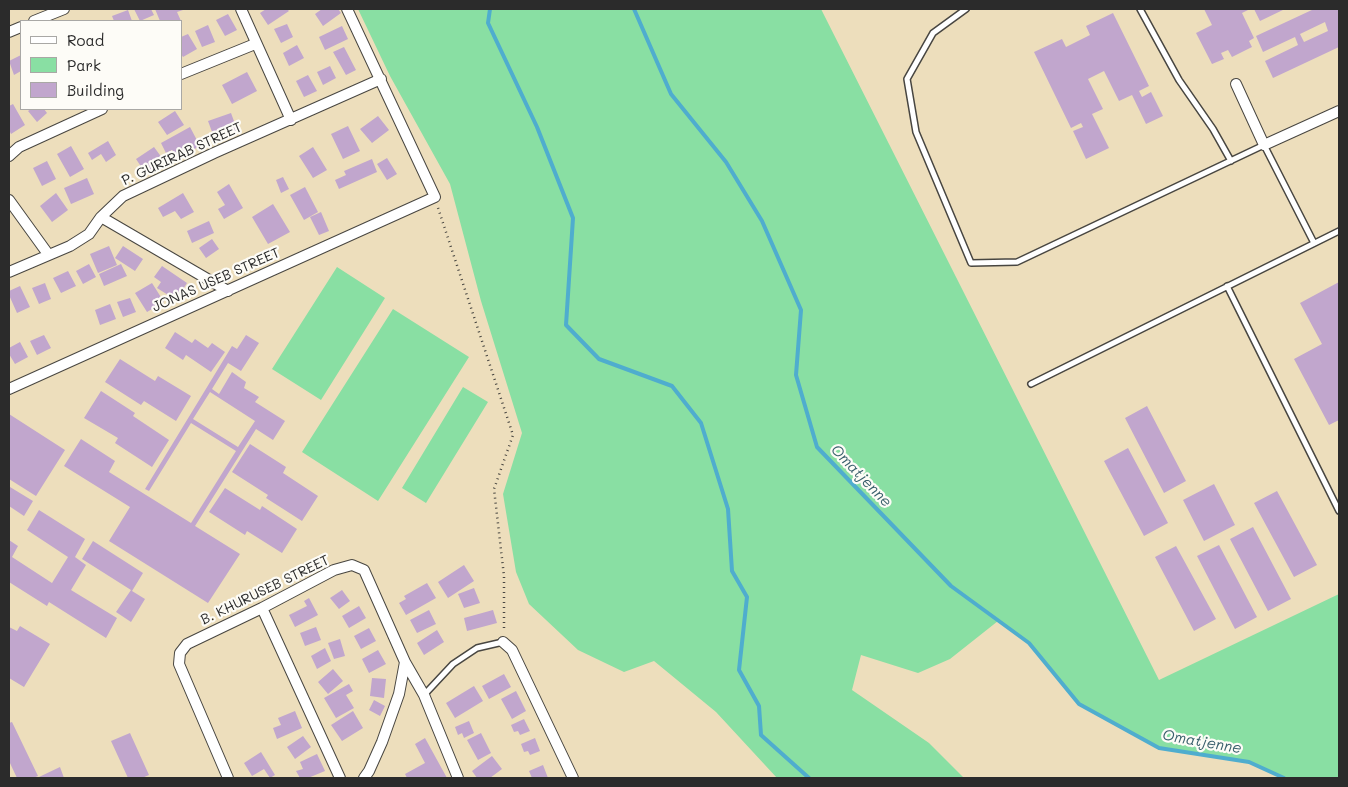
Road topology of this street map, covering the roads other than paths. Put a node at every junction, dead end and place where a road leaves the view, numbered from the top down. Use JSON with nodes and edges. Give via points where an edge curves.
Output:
{"nodes":[{"id":1,"x":64,"y":9,"type":"edge"},
{"id":2,"x":240,"y":9,"type":"edge"},
{"id":3,"x":347,"y":9,"type":"edge"},
{"id":4,"x":966,"y":9,"type":"edge"},
{"id":5,"x":1140,"y":9,"type":"edge"},
{"id":6,"x":36,"y":20,"type":"edge"},
{"id":7,"x":255,"y":44,"type":"junction"},
{"id":8,"x":182,"y":74,"type":"edge"},
{"id":9,"x":381,"y":79,"type":"junction"},
{"id":10,"x":1236,"y":84,"type":"dead end"},
{"id":11,"x":100,"y":110,"type":"edge"},
{"id":12,"x":1339,"y":111,"type":"edge"},
{"id":13,"x":291,"y":120,"type":"junction"},
{"id":14,"x":1264,"y":145,"type":"junction"},
{"id":15,"x":9,"y":156,"type":"edge"},
{"id":16,"x":1231,"y":161,"type":"junction"},
{"id":17,"x":9,"y":200,"type":"edge"},
{"id":18,"x":101,"y":217,"type":"junction"},
{"id":19,"x":1339,"y":231,"type":"edge"},
{"id":20,"x":1314,"y":243,"type":"junction"},
{"id":21,"x":48,"y":254,"type":"junction"},
{"id":22,"x":9,"y":272,"type":"edge"},
{"id":23,"x":1227,"y":286,"type":"junction"},
{"id":24,"x":228,"y":291,"type":"junction"},
{"id":25,"x":1031,"y":384,"type":"dead end"},
{"id":26,"x":9,"y":389,"type":"edge"},
{"id":27,"x":1339,"y":512,"type":"edge"},
{"id":28,"x":262,"y":608,"type":"junction"},
{"id":29,"x":502,"y":642,"type":"joint"},
{"id":30,"x":405,"y":662,"type":"junction"},
{"id":31,"x":424,"y":695,"type":"junction"},
{"id":32,"x":228,"y":778,"type":"edge"},
{"id":33,"x":340,"y":778,"type":"edge"},
{"id":34,"x":364,"y":778,"type":"edge"},
{"id":35,"x":458,"y":778,"type":"edge"},
{"id":36,"x":573,"y":778,"type":"edge"}],
"edges":[{"from":1,"to":6,"type":"street"},
{"from":2,"to":7,"type":"street"},
{"from":3,"to":9,"type":"street"},
{"from":4,"to":16,"type":"lane","via":[[933,33],[908,79],[916,132],[971,262],[1017,262]]},
{"from":5,"to":16,"type":"lane","via":[[1179,80]]},
{"from":7,"to":8,"type":"street"},
{"from":7,"to":13,"type":"street"},
{"from":9,"to":13,"type":"street","name":"P. GURIRAB STREET"},
{"from":9,"to":24,"type":"street","name":"JONAS USEB STREET","via":[[435,197]]},
{"from":10,"to":14,"type":"street"},
{"from":11,"to":15,"type":"street","via":[[19,147]]},
{"from":12,"to":14,"type":"street"},
{"from":13,"to":18,"type":"street","name":"P. GURIRAB STREET","via":[[123,196]]},
{"from":14,"to":16,"type":"lane"},
{"from":14,"to":20,"type":"lane"},
{"from":17,"to":21,"type":"street"},
{"from":18,"to":21,"type":"street","name":"P. GURIRAB STREET","via":[[89,234]]},
{"from":18,"to":24,"type":"street"},
{"from":19,"to":20,"type":"lane"},
{"from":20,"to":23,"type":"lane"},
{"from":21,"to":22,"type":"street","name":"P. GURIRAB STREET"},
{"from":23,"to":25,"type":"lane"},
{"from":23,"to":27,"type":"lane"},
{"from":24,"to":26,"type":"street","name":"JONAS USEB STREET"},
{"from":28,"to":30,"type":"street","name":"B. KHURUSEB STREET","via":[[334,570],[352,565],[364,570]]},
{"from":28,"to":32,"type":"street","name":"B. KHURUSEB STREET","via":[[187,644],[180,653],[179,664]]},
{"from":28,"to":33,"type":"street"},
{"from":29,"to":31,"type":"lane","via":[[477,648],[453,664]]},
{"from":29,"to":36,"type":"street","via":[[512,650]]},
{"from":30,"to":31,"type":"street","name":"B. KHURUSEB STREET"},
{"from":30,"to":34,"type":"street","via":[[399,694],[382,742]]},
{"from":31,"to":35,"type":"street","name":"B. KHURUSEB STREET"}]}
